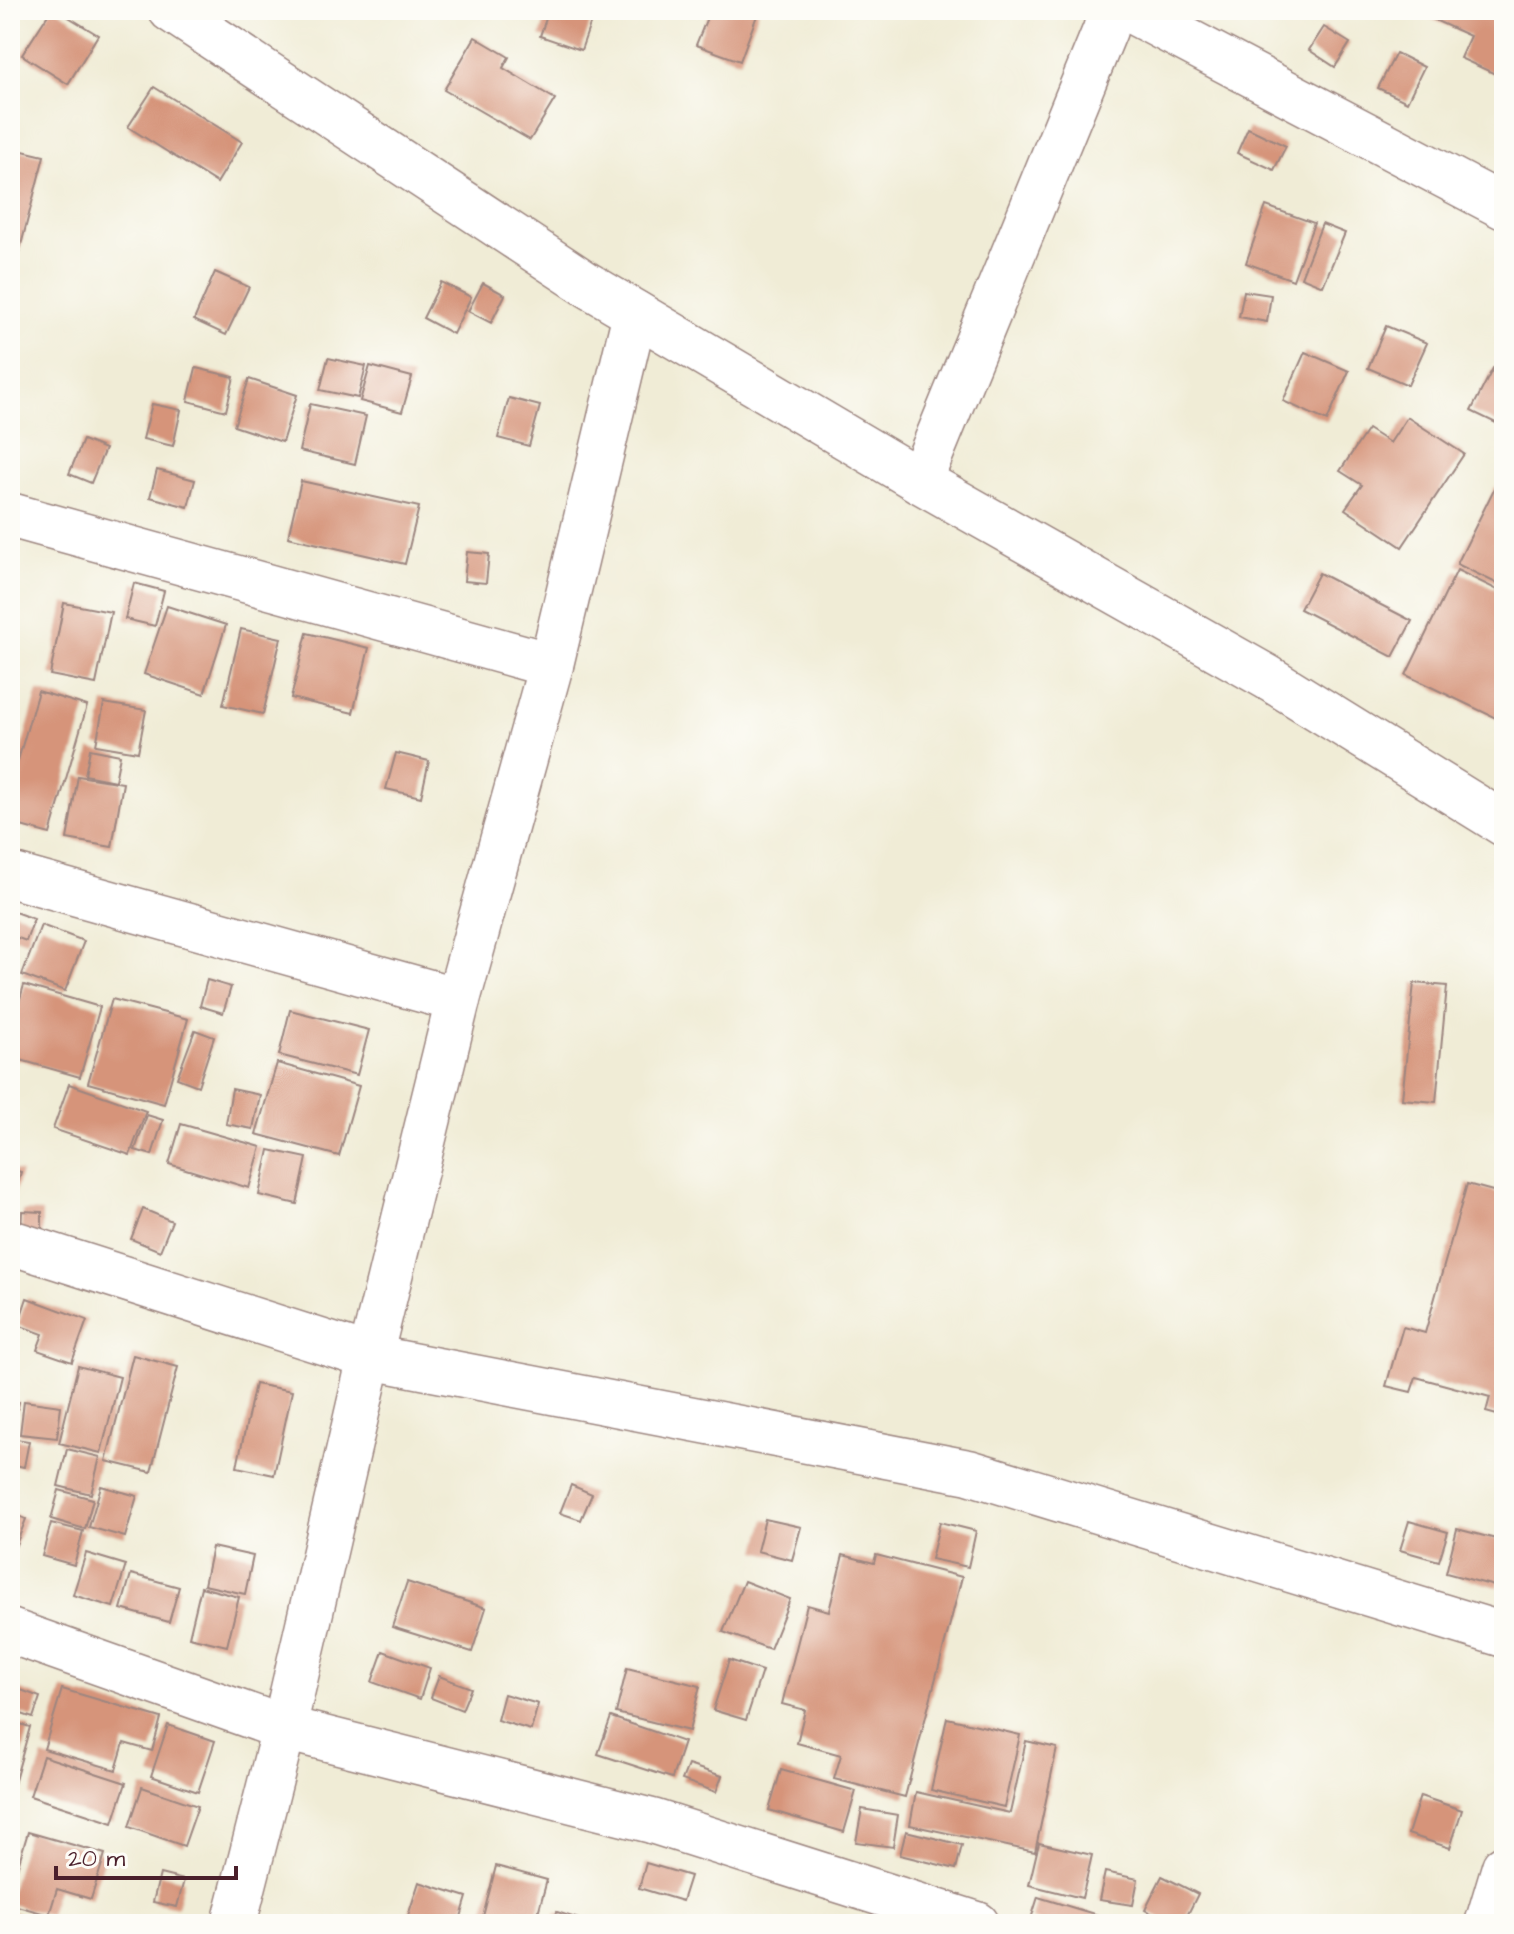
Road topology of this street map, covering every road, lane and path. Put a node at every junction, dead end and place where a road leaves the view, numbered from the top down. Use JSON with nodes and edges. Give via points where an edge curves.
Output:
{"nodes":[{"id":1,"x":171,"y":10,"type":"edge"},
{"id":2,"x":1110,"y":10,"type":"edge"},
{"id":3,"x":1129,"y":10,"type":"edge"},
{"id":4,"x":1504,"y":207,"type":"edge"},
{"id":5,"x":635,"y":313,"type":"junction"},
{"id":6,"x":920,"y":481,"type":"junction"},
{"id":7,"x":10,"y":515,"type":"edge"},
{"id":8,"x":551,"y":665,"type":"junction"},
{"id":9,"x":1504,"y":824,"type":"edge"},
{"id":10,"x":10,"y":875,"type":"edge"},
{"id":11,"x":458,"y":1000,"type":"junction"},
{"id":12,"x":10,"y":1242,"type":"edge"},
{"id":13,"x":370,"y":1357,"type":"junction"},
{"id":14,"x":10,"y":1631,"type":"edge"},
{"id":15,"x":1504,"y":1635,"type":"edge"},
{"id":16,"x":284,"y":1728,"type":"junction"},
{"id":17,"x":1504,"y":1867,"type":"edge"},
{"id":18,"x":234,"y":1924,"type":"edge"},
{"id":19,"x":977,"y":1924,"type":"edge"},
{"id":20,"x":1487,"y":1924,"type":"edge"}],
"edges":[{"from":1,"to":5,"type":"street"},
{"from":2,"to":6,"type":"street"},
{"from":3,"to":4,"type":"street"},
{"from":5,"to":6,"type":"street"},
{"from":5,"to":8,"type":"street"},
{"from":6,"to":9,"type":"street","via":[[1267,677]]},
{"from":7,"to":8,"type":"street"},
{"from":8,"to":11,"type":"street"},
{"from":10,"to":11,"type":"street"},
{"from":11,"to":13,"type":"street"},
{"from":12,"to":13,"type":"street"},
{"from":13,"to":15,"type":"street","via":[[969,1472]]},
{"from":13,"to":16,"type":"street"},
{"from":14,"to":16,"type":"street"},
{"from":16,"to":18,"type":"street"},
{"from":16,"to":19,"type":"street","via":[[652,1821]]},
{"from":17,"to":20,"type":"street"}]}
